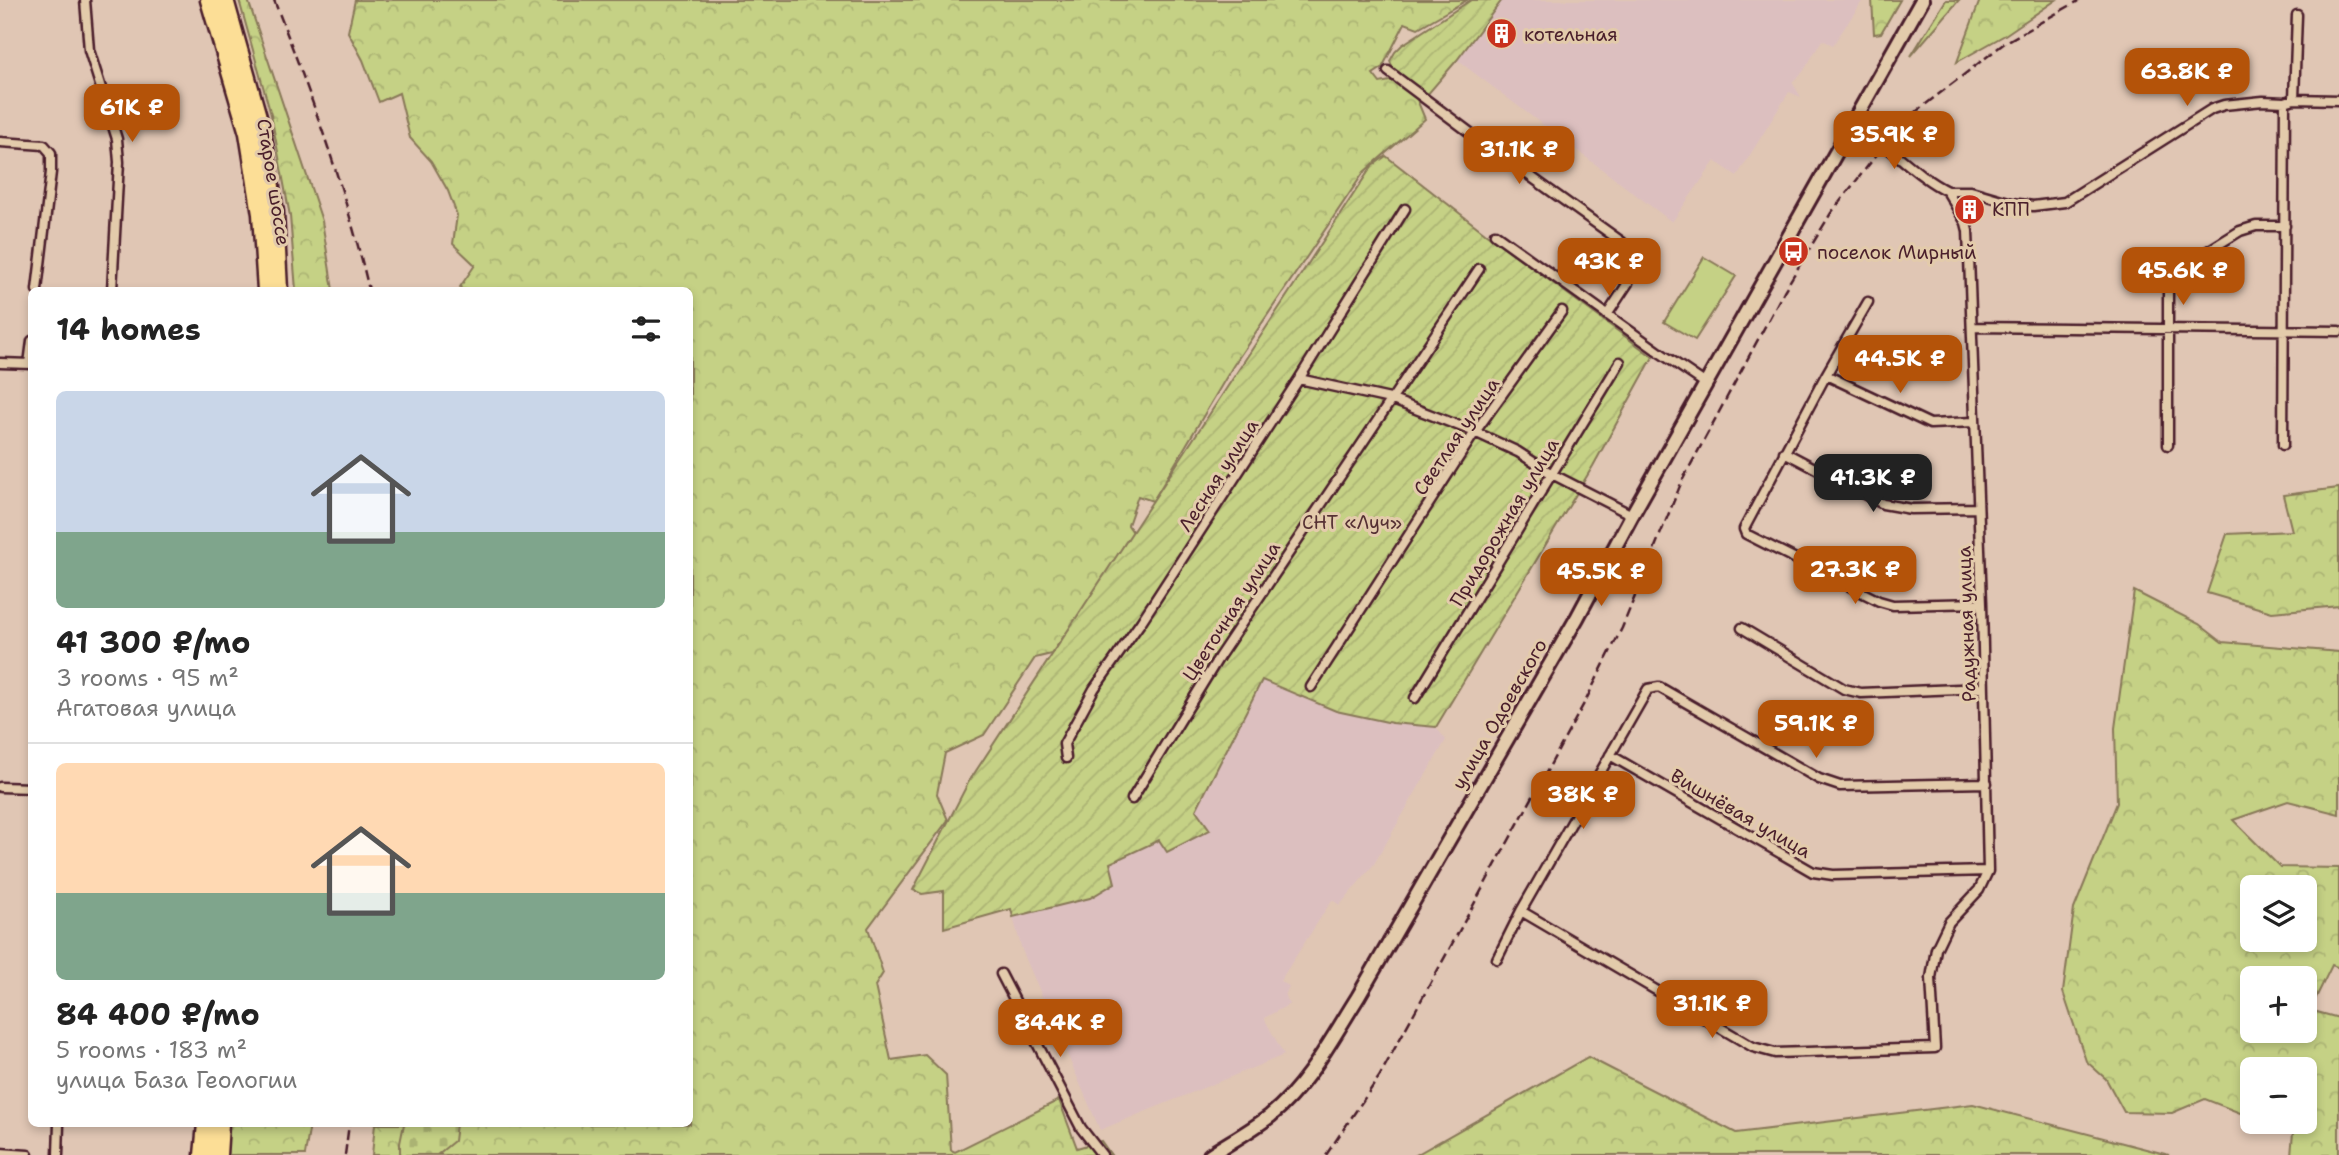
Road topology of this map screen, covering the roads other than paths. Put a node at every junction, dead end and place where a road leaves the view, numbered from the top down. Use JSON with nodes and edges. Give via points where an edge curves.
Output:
{"nodes":[{"id":1,"x":85,"y":0,"type":"edge"},
{"id":2,"x":209,"y":0,"type":"edge"},
{"id":3,"x":225,"y":0,"type":"edge"},
{"id":4,"x":1922,"y":0,"type":"edge"},
{"id":5,"x":2297,"y":15,"type":"dead end"},
{"id":6,"x":1388,"y":71,"type":"dead end"},
{"id":7,"x":2294,"y":99,"type":"junction"},
{"id":8,"x":2339,"y":100,"type":"edge"},
{"id":9,"x":2285,"y":102,"type":"junction"},
{"id":10,"x":1852,"y":125,"type":"junction"},
{"id":11,"x":0,"y":142,"type":"edge"},
{"id":12,"x":1947,"y":191,"type":"junction"},
{"id":13,"x":1405,"y":209,"type":"dead end"},
{"id":14,"x":2285,"y":226,"type":"junction"},
{"id":15,"x":1496,"y":234,"type":"dead end"},
{"id":16,"x":1479,"y":269,"type":"dead end"},
{"id":17,"x":37,"y":287,"type":"edge"},
{"id":18,"x":112,"y":287,"type":"edge"},
{"id":19,"x":266,"y":287,"type":"edge"},
{"id":20,"x":279,"y":287,"type":"edge"},
{"id":21,"x":1868,"y":302,"type":"dead end"},
{"id":22,"x":1562,"y":311,"type":"dead end"},
{"id":23,"x":1608,"y":314,"type":"junction"},
{"id":24,"x":1972,"y":327,"type":"junction"},
{"id":25,"x":2168,"y":330,"type":"junction"},
{"id":26,"x":2284,"y":331,"type":"junction"},
{"id":27,"x":2339,"y":331,"type":"edge"},
{"id":28,"x":1620,"y":362,"type":"dead end"},
{"id":29,"x":0,"y":363,"type":"edge"},
{"id":30,"x":28,"y":364,"type":"edge"},
{"id":31,"x":1826,"y":375,"type":"junction"},
{"id":32,"x":1299,"y":379,"type":"junction"},
{"id":33,"x":1706,"y":384,"type":"junction"},
{"id":34,"x":1390,"y":399,"type":"junction"},
{"id":35,"x":1974,"y":422,"type":"junction"},
{"id":36,"x":1475,"y":432,"type":"junction"},
{"id":37,"x":2168,"y":445,"type":"dead end"},
{"id":38,"x":2283,"y":445,"type":"dead end"},
{"id":39,"x":1784,"y":452,"type":"junction"},
{"id":40,"x":1552,"y":474,"type":"junction"},
{"id":41,"x":1978,"y":508,"type":"junction"},
{"id":42,"x":1632,"y":515,"type":"junction"},
{"id":43,"x":1982,"y":603,"type":"junction"},
{"id":44,"x":1742,"y":628,"type":"dead end"},
{"id":45,"x":1311,"y":687,"type":"dead end"},
{"id":46,"x":1983,"y":688,"type":"junction"},
{"id":47,"x":1415,"y":698,"type":"dead end"},
{"id":48,"x":1610,"y":755,"type":"junction"},
{"id":49,"x":1066,"y":758,"type":"dead end"},
{"id":50,"x":1987,"y":783,"type":"junction"},
{"id":51,"x":0,"y":787,"type":"edge"},
{"id":52,"x":28,"y":788,"type":"edge"},
{"id":53,"x":1132,"y":799,"type":"dead end"},
{"id":54,"x":1988,"y":871,"type":"junction"},
{"id":55,"x":1521,"y":911,"type":"junction"},
{"id":56,"x":1497,"y":959,"type":"dead end"},
{"id":57,"x":1001,"y":974,"type":"dead end"},
{"id":58,"x":59,"y":1127,"type":"edge"},
{"id":59,"x":206,"y":1127,"type":"edge"},
{"id":60,"x":220,"y":1127,"type":"edge"},
{"id":61,"x":0,"y":1153,"type":"edge"},
{"id":62,"x":28,"y":1155,"type":"edge"},
{"id":63,"x":58,"y":1155,"type":"edge"},
{"id":64,"x":203,"y":1155,"type":"edge"},
{"id":65,"x":218,"y":1155,"type":"edge"},
{"id":66,"x":1102,"y":1155,"type":"edge"},
{"id":67,"x":1210,"y":1155,"type":"edge"}],
"edges":[{"from":1,"to":18,"type":"street","via":[[89,50],[117,139]]},
{"from":2,"to":19,"type":"highway","name":"Старое шоссе","via":[[248,133],[261,214]]},
{"from":3,"to":20,"type":"highway","name":"Старое шоссе","via":[[262,131],[275,212]]},
{"from":4,"to":10,"type":"street","name":"улица Одоевского"},
{"from":5,"to":7,"type":"street"},
{"from":6,"to":23,"type":"street","via":[[1622,242],[1612,269],[1628,283]]},
{"from":7,"to":8,"type":"street"},
{"from":7,"to":9,"type":"street"},
{"from":9,"to":12,"type":"street","via":[[2212,109],[2066,202],[2042,207],[1970,191]]},
{"from":9,"to":14,"type":"street"},
{"from":10,"to":12,"type":"street"},
{"from":10,"to":33,"type":"street","name":"улица Одоевского"},
{"from":11,"to":17,"type":"street","via":[[44,145],[51,153]]},
{"from":12,"to":24,"type":"street","name":"Радужная улица","via":[[1968,232]]},
{"from":13,"to":32,"type":"street","name":"Лесная улица"},
{"from":14,"to":25,"type":"street","via":[[2240,231],[2171,274]]},
{"from":14,"to":26,"type":"street"},
{"from":15,"to":23,"type":"street"},
{"from":16,"to":34,"type":"street","name":"Цветочная улица"},
{"from":21,"to":31,"type":"street"},
{"from":22,"to":36,"type":"street","name":"Светлая улица"},
{"from":23,"to":33,"type":"street"},
{"from":24,"to":25,"type":"street"},
{"from":24,"to":35,"type":"street","name":"Радужная улица"},
{"from":25,"to":26,"type":"street"},
{"from":25,"to":37,"type":"street"},
{"from":26,"to":27,"type":"street"},
{"from":26,"to":38,"type":"street"},
{"from":28,"to":40,"type":"street","name":"Придорожная улица"},
{"from":29,"to":30,"type":"street"},
{"from":31,"to":35,"type":"street","via":[[1930,424]]},
{"from":31,"to":39,"type":"street"},
{"from":32,"to":34,"type":"street"},
{"from":32,"to":49,"type":"street","name":"Лесная улица","via":[[1094,689],[1064,744]]},
{"from":33,"to":42,"type":"street","name":"улица Одоевского"},
{"from":34,"to":36,"type":"street"},
{"from":34,"to":53,"type":"street","name":"Цветочная улица","via":[[1219,657]]},
{"from":35,"to":41,"type":"street","name":"Радужная улица"},
{"from":36,"to":40,"type":"street"},
{"from":36,"to":45,"type":"street","name":"Светлая улица"},
{"from":39,"to":41,"type":"street","via":[[1883,504],[1911,509]]},
{"from":39,"to":43,"type":"street","via":[[1744,529],[1746,534],[1879,601],[1893,605]]},
{"from":40,"to":42,"type":"street"},
{"from":40,"to":47,"type":"street","name":"Придорожная улица"},
{"from":41,"to":43,"type":"street","name":"Радужная улица"},
{"from":42,"to":67,"type":"street","name":"улица Одоевского","via":[[1577,618],[1321,1055],[1269,1117]]},
{"from":43,"to":46,"type":"street","name":"Радужная улица"},
{"from":44,"to":46,"type":"street","via":[[1844,689],[1861,693]]},
{"from":46,"to":50,"type":"street","name":"Радужная улица"},
{"from":48,"to":50,"type":"street","via":[[1648,689],[1659,687],[1819,779],[1840,786]]},
{"from":48,"to":54,"type":"street","name":"Вишнёвая улица","via":[[1812,872]]},
{"from":48,"to":55,"type":"street"},
{"from":50,"to":54,"type":"street","name":"Радужная улица"},
{"from":51,"to":52,"type":"street"},
{"from":54,"to":55,"type":"street","via":[[1979,890],[1949,922],[1936,949],[1931,978],[1935,1048],[1775,1053],[1753,1047]]},
{"from":55,"to":56,"type":"street"},
{"from":57,"to":66,"type":"street","via":[[1062,1095]]},
{"from":58,"to":63,"type":"street"},
{"from":59,"to":64,"type":"highway"},
{"from":60,"to":65,"type":"highway"},
{"from":61,"to":62,"type":"street"}]}
